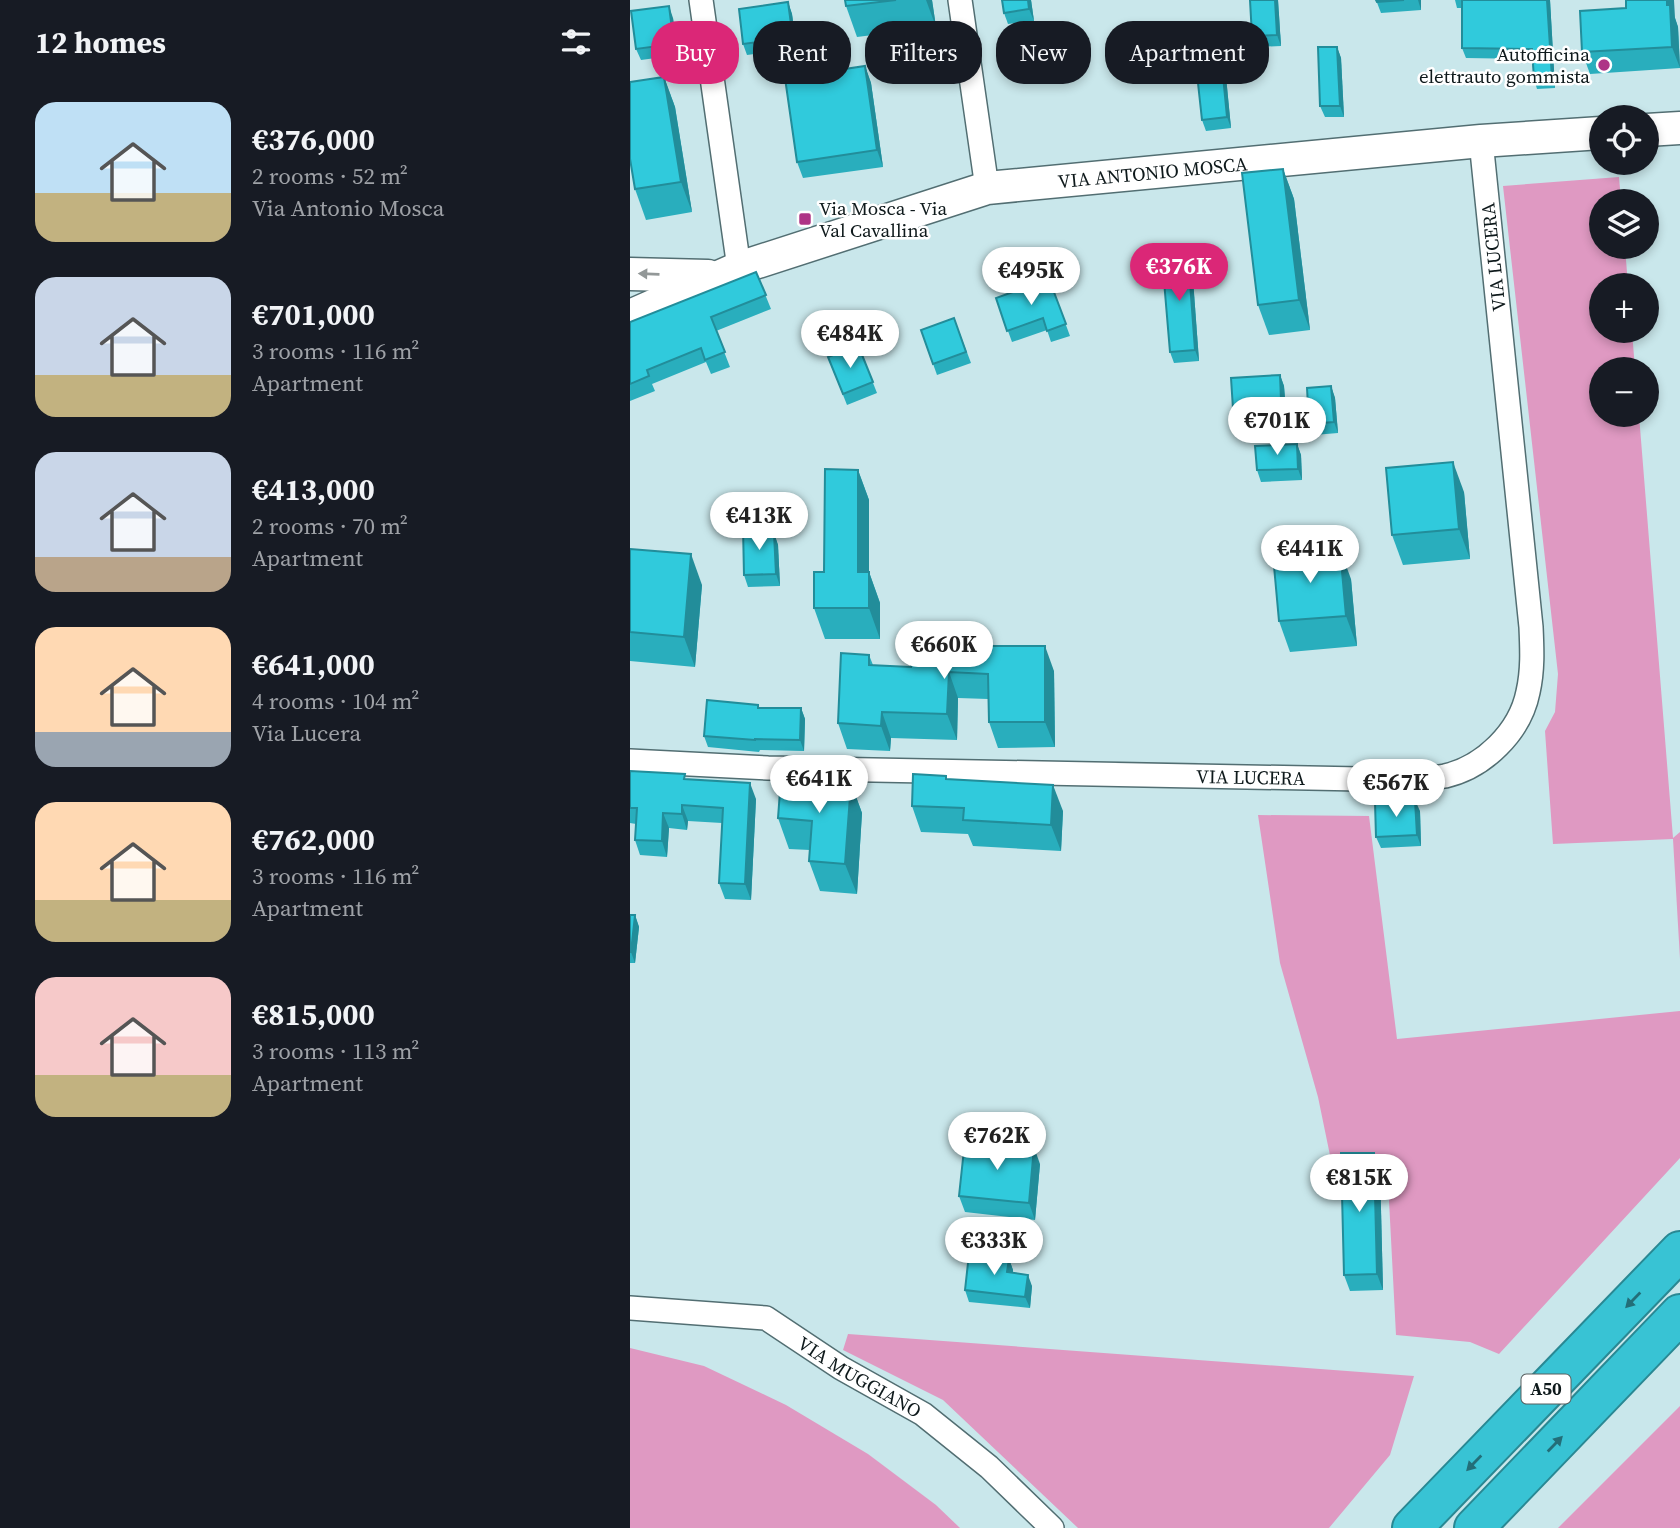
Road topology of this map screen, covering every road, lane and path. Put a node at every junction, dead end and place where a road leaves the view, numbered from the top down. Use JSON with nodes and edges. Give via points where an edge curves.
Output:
{"nodes":[{"id":1,"x":701,"y":0,"type":"edge"},
{"id":2,"x":960,"y":0,"type":"edge"},
{"id":3,"x":1680,"y":128,"type":"edge"},
{"id":4,"x":1659,"y":130,"type":"edge"},
{"id":5,"x":1589,"y":134,"type":"edge"},
{"id":6,"x":1481,"y":141,"type":"junction"},
{"id":7,"x":987,"y":188,"type":"junction"},
{"id":8,"x":728,"y":272,"type":"junction"},
{"id":9,"x":630,"y":274,"type":"edge"},
{"id":10,"x":630,"y":316,"type":"edge"},
{"id":11,"x":630,"y":761,"type":"edge"},
{"id":12,"x":1680,"y":1251,"type":"edge"},
{"id":13,"x":630,"y":1308,"type":"edge"},
{"id":14,"x":1680,"y":1314,"type":"edge"},
{"id":15,"x":1052,"y":1528,"type":"edge"},
{"id":16,"x":1412,"y":1528,"type":"edge"},
{"id":17,"x":1474,"y":1528,"type":"edge"}],
"edges":[{"from":1,"to":8,"type":"street"},
{"from":2,"to":7,"type":"street"},
{"from":3,"to":4,"type":"street"},
{"from":5,"to":6,"type":"street","name":"VIA ANTONIO MOSCA"},
{"from":6,"to":7,"type":"street","name":"VIA ANTONIO MOSCA"},
{"from":6,"to":11,"type":"street","name":"VIA LUCERA","via":[[1532,665],[1520,716],[1489,755],[1446,775],[1412,780],[768,768]]},
{"from":7,"to":8,"type":"street","name":"VIA ANTONIO MOSCA"},
{"from":8,"to":9,"type":"street","one_way":true},
{"from":8,"to":10,"type":"street"},
{"from":12,"to":16,"type":"highway","number":"A50","one_way":true},
{"from":13,"to":15,"type":"street","name":"VIA MUGGIANO","via":[[766,1318],[923,1414],[989,1467]]},
{"from":17,"to":14,"type":"highway","number":"A50","one_way":true}]}
